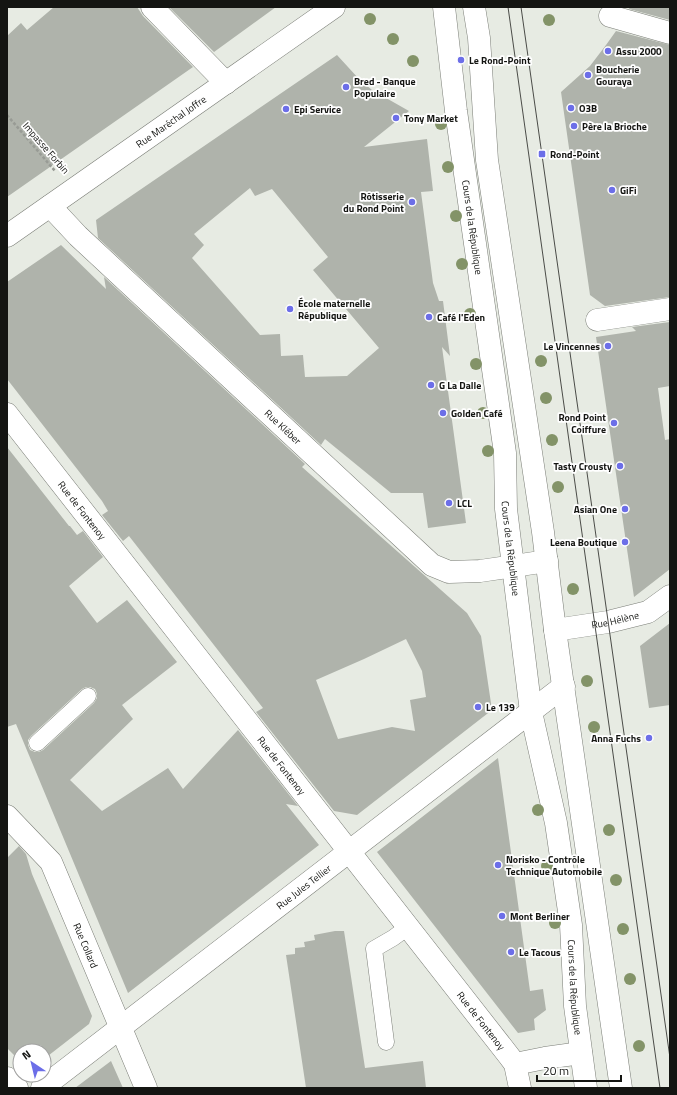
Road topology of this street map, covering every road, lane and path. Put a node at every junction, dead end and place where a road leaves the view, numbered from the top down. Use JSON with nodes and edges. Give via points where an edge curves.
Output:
{"nodes":[{"id":1,"x":152,"y":7,"type":"edge"},
{"id":2,"x":334,"y":7,"type":"edge"},
{"id":3,"x":444,"y":7,"type":"edge"},
{"id":4,"x":474,"y":7,"type":"edge"},
{"id":5,"x":610,"y":16,"type":"dead end"},
{"id":6,"x":670,"y":33,"type":"edge"},
{"id":7,"x":226,"y":83,"type":"junction"},
{"id":8,"x":7,"y":115,"type":"edge"},
{"id":9,"x":72,"y":190,"type":"junction"},
{"id":10,"x":50,"y":206,"type":"junction"},
{"id":11,"x":7,"y":236,"type":"edge"},
{"id":12,"x":670,"y":309,"type":"edge"},
{"id":13,"x":597,"y":320,"type":"dead end"},
{"id":14,"x":7,"y":414,"type":"edge"},
{"id":15,"x":546,"y":561,"type":"junction"},
{"id":16,"x":514,"y":566,"type":"junction"},
{"id":17,"x":670,"y":596,"type":"edge"},
{"id":18,"x":556,"y":630,"type":"junction"},
{"id":19,"x":564,"y":686,"type":"junction"},
{"id":20,"x":88,"y":696,"type":"dead end"},
{"id":21,"x":531,"y":712,"type":"junction"},
{"id":22,"x":37,"y":743,"type":"dead end"},
{"id":23,"x":7,"y":816,"type":"edge"},
{"id":24,"x":350,"y":851,"type":"junction"},
{"id":25,"x":408,"y":927,"type":"junction"},
{"id":26,"x":121,"y":1028,"type":"junction"},
{"id":27,"x":386,"y":1042,"type":"dead end"},
{"id":28,"x":581,"y":1052,"type":"junction"},
{"id":29,"x":515,"y":1064,"type":"junction"},
{"id":30,"x":7,"y":1078,"type":"edge"},
{"id":31,"x":17,"y":1088,"type":"edge"},
{"id":32,"x":42,"y":1088,"type":"edge"},
{"id":33,"x":146,"y":1088,"type":"edge"},
{"id":34,"x":520,"y":1088,"type":"edge"},
{"id":35,"x":586,"y":1088,"type":"edge"},
{"id":36,"x":621,"y":1088,"type":"edge"}],
"edges":[{"from":1,"to":7,"type":"street"},
{"from":2,"to":7,"type":"street","name":"Rue Maréchal Joffre"},
{"from":3,"to":16,"type":"street","name":"Cours de la République","via":[[456,111],[505,453],[506,509]]},
{"from":4,"to":15,"type":"street","via":[[487,160]]},
{"from":5,"to":6,"type":"street"},
{"from":7,"to":9,"type":"street","name":"Rue Maréchal Joffre"},
{"from":8,"to":9,"type":"path","name":"Impasse Forbin"},
{"from":9,"to":10,"type":"street","name":"Rue Maréchal Joffre"},
{"from":10,"to":11,"type":"street","name":"Rue Maréchal Joffre"},
{"from":10,"to":16,"type":"street","name":"Rue Kléber","via":[[78,236],[432,565],[449,572]]},
{"from":12,"to":13,"type":"street"},
{"from":14,"to":24,"type":"street","name":"Rue de Fontenoy"},
{"from":15,"to":16,"type":"street","name":"Rue Kléber"},
{"from":15,"to":18,"type":"street"},
{"from":16,"to":21,"type":"street","name":"Cours de la République"},
{"from":17,"to":18,"type":"street","name":"Rue Hélène","via":[[648,612],[608,622]]},
{"from":18,"to":19,"type":"street"},
{"from":19,"to":21,"type":"street","name":"Rue Jules Tellier"},
{"from":19,"to":36,"type":"street"},
{"from":20,"to":22,"type":"lane"},
{"from":21,"to":24,"type":"street","name":"Rue Jules Tellier"},
{"from":21,"to":28,"type":"street","name":"Cours de la République","via":[[556,823],[571,925],[575,1006]]},
{"from":23,"to":26,"type":"street","name":"Rue Collard","via":[[51,862]]},
{"from":24,"to":25,"type":"street","name":"Rue de Fontenoy"},
{"from":24,"to":26,"type":"street","name":"Rue Jules Tellier"},
{"from":25,"to":27,"type":"lane","via":[[374,949]]},
{"from":25,"to":29,"type":"street","name":"Rue de Fontenoy"},
{"from":26,"to":32,"type":"street","name":"Rue Jules Tellier"},
{"from":26,"to":33,"type":"street","name":"Rue Collard"},
{"from":28,"to":29,"type":"street"},
{"from":28,"to":35,"type":"street","name":"Cours de la République"},
{"from":29,"to":34,"type":"street"},
{"from":30,"to":31,"type":"street"}]}
